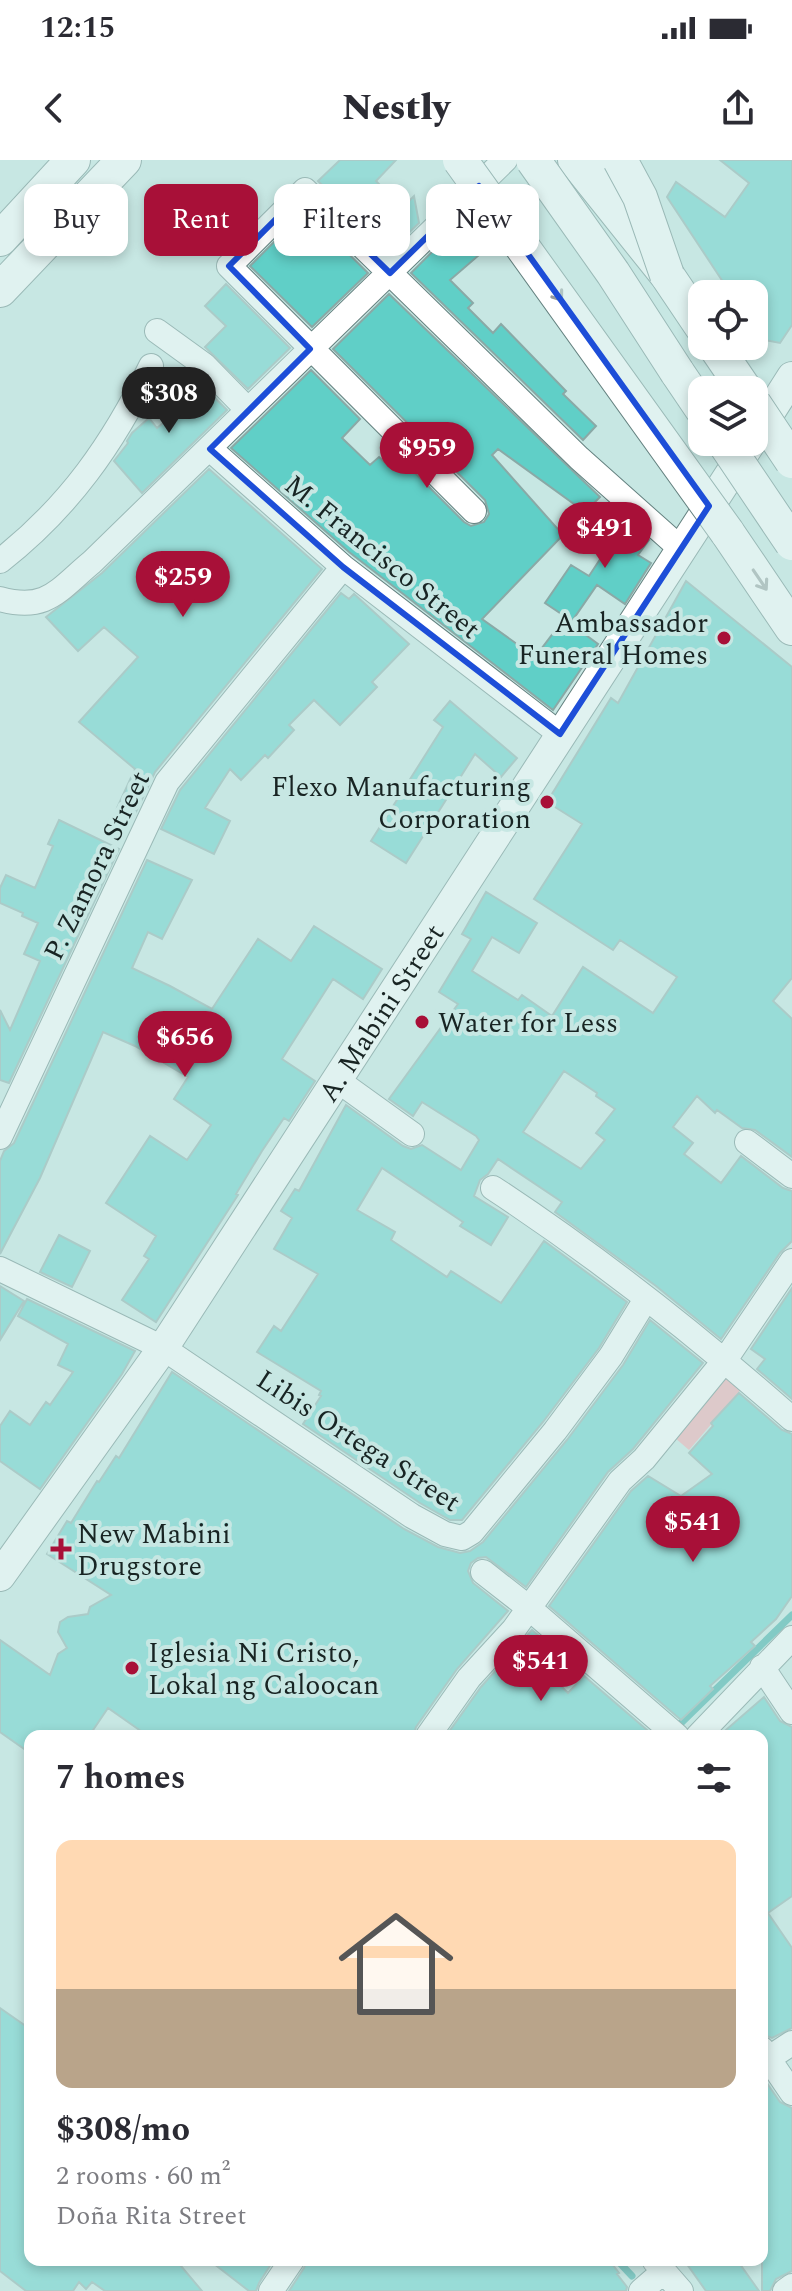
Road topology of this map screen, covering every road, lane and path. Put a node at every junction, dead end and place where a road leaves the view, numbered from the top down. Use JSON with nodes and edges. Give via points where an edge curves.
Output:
{"nodes":[{"id":1,"x":45,"y":160,"type":"edge"},
{"id":2,"x":73,"y":160,"type":"edge"},
{"id":3,"x":124,"y":160,"type":"edge"},
{"id":4,"x":460,"y":160,"type":"edge"},
{"id":5,"x":505,"y":160,"type":"edge"},
{"id":6,"x":534,"y":160,"type":"edge"},
{"id":7,"x":575,"y":160,"type":"edge"},
{"id":8,"x":601,"y":160,"type":"edge"},
{"id":9,"x":620,"y":160,"type":"edge"},
{"id":10,"x":0,"y":208,"type":"edge"},
{"id":11,"x":0,"y":239,"type":"edge"},
{"id":12,"x":390,"y":273,"type":"junction"},
{"id":13,"x":667,"y":275,"type":"junction"},
{"id":14,"x":688,"y":289,"type":"edge"},
{"id":15,"x":0,"y":290,"type":"edge"},
{"id":16,"x":688,"y":306,"type":"edge"},
{"id":17,"x":157,"y":331,"type":"dead end"},
{"id":18,"x":310,"y":349,"type":"junction"},
{"id":19,"x":151,"y":366,"type":"dead end"},
{"id":20,"x":792,"y":377,"type":"edge"},
{"id":21,"x":688,"y":388,"type":"edge"},
{"id":22,"x":768,"y":394,"type":"edge"},
{"id":23,"x":688,"y":396,"type":"edge"},
{"id":24,"x":247,"y":409,"type":"junction"},
{"id":25,"x":768,"y":416,"type":"edge"},
{"id":26,"x":768,"y":422,"type":"edge"},
{"id":27,"x":792,"y":444,"type":"edge"},
{"id":28,"x":210,"y":449,"type":"junction"},
{"id":29,"x":729,"y":456,"type":"edge"},
{"id":30,"x":731,"y":456,"type":"edge"},
{"id":31,"x":731,"y":456,"type":"edge"},
{"id":32,"x":792,"y":461,"type":"edge"},
{"id":33,"x":474,"y":511,"type":"dead end"},
{"id":34,"x":792,"y":543,"type":"edge"},
{"id":35,"x":680,"y":548,"type":"junction"},
{"id":36,"x":792,"y":555,"type":"edge"},
{"id":37,"x":0,"y":561,"type":"edge"},
{"id":38,"x":343,"y":567,"type":"junction"},
{"id":39,"x":0,"y":599,"type":"edge"},
{"id":40,"x":792,"y":628,"type":"edge"},
{"id":41,"x":560,"y":734,"type":"junction"},
{"id":42,"x":337,"y":1080,"type":"junction"},
{"id":43,"x":412,"y":1134,"type":"dead end"},
{"id":44,"x":0,"y":1137,"type":"edge"},
{"id":45,"x":747,"y":1142,"type":"dead end"},
{"id":46,"x":792,"y":1176,"type":"edge"},
{"id":47,"x":493,"y":1188,"type":"dead end"},
{"id":48,"x":792,"y":1261,"type":"edge"},
{"id":49,"x":0,"y":1269,"type":"edge"},
{"id":50,"x":646,"y":1299,"type":"junction"},
{"id":51,"x":163,"y":1348,"type":"junction"},
{"id":52,"x":725,"y":1360,"type":"junction"},
{"id":53,"x":792,"y":1419,"type":"edge"},
{"id":54,"x":483,"y":1572,"type":"dead end"},
{"id":55,"x":0,"y":1576,"type":"edge"},
{"id":56,"x":529,"y":1608,"type":"junction"},
{"id":57,"x":792,"y":1638,"type":"edge"},
{"id":58,"x":762,"y":1667,"type":"junction"},
{"id":59,"x":792,"y":1712,"type":"edge"},
{"id":60,"x":432,"y":1730,"type":"edge"},
{"id":61,"x":670,"y":1730,"type":"edge"},
{"id":62,"x":704,"y":1730,"type":"edge"},
{"id":63,"x":792,"y":2043,"type":"edge"},
{"id":64,"x":768,"y":2053,"type":"edge"},
{"id":65,"x":768,"y":2058,"type":"edge"},
{"id":66,"x":792,"y":2093,"type":"edge"},
{"id":67,"x":288,"y":2266,"type":"edge"},
{"id":68,"x":659,"y":2266,"type":"edge"},
{"id":69,"x":792,"y":2286,"type":"edge"},
{"id":70,"x":271,"y":2291,"type":"edge"},
{"id":71,"x":641,"y":2291,"type":"edge"},
{"id":72,"x":681,"y":2291,"type":"edge"},
{"id":73,"x":785,"y":2291,"type":"edge"}],
"edges":[{"from":1,"to":10,"type":"highway"},
{"from":2,"to":11,"type":"highway"},
{"from":3,"to":15,"type":"highway"},
{"from":4,"to":40,"type":"highway","one_way":true,"bridge":true},
{"from":5,"to":12,"type":"street"},
{"from":6,"to":21,"type":"highway","bridge":true},
{"from":6,"to":23,"type":"main road"},
{"from":7,"to":13,"type":"highway"},
{"from":8,"to":14,"type":"main road"},
{"from":9,"to":13,"type":"highway","bridge":true,"via":[[640,197]]},
{"from":12,"to":18,"type":"street"},
{"from":12,"to":18,"type":"street","via":[[305,190],[229,266]]},
{"from":12,"to":35,"type":"street","via":[[579,458]]},
{"from":13,"to":16,"type":"highway"},
{"from":17,"to":24,"type":"street","via":[[204,365]]},
{"from":18,"to":24,"type":"street"},
{"from":18,"to":33,"type":"street"},
{"from":19,"to":37,"type":"street","via":[[126,419],[91,469]]},
{"from":20,"to":22,"type":"main road"},
{"from":24,"to":28,"type":"street"},
{"from":25,"to":27,"type":"main road"},
{"from":26,"to":32,"type":"highway","bridge":true},
{"from":28,"to":38,"type":"street","name":"M. Francisco Street"},
{"from":28,"to":39,"type":"street","via":[[47,600],[19,604]]},
{"from":29,"to":35,"type":"main road","name":"A. Mabini Street"},
{"from":30,"to":34,"type":"highway","bridge":true},
{"from":31,"to":36,"type":"main road"},
{"from":35,"to":41,"type":"main road","name":"A. Mabini Street"},
{"from":38,"to":41,"type":"street","name":"M. Francisco Street"},
{"from":38,"to":44,"type":"street","name":"P. Zamora Street","via":[[167,782]]},
{"from":41,"to":42,"type":"main road","name":"A. Mabini Street"},
{"from":42,"to":43,"type":"street"},
{"from":42,"to":51,"type":"main road","name":"A. Mabini Street"},
{"from":45,"to":46,"type":"street"},
{"from":47,"to":50,"type":"street"},
{"from":48,"to":52,"type":"street"},
{"from":49,"to":51,"type":"street","name":"Libis Ortega Street"},
{"from":50,"to":51,"type":"street","name":"Libis Ortega Street","via":[[555,1431],[462,1538],[412,1516]]},
{"from":50,"to":52,"type":"street"},
{"from":51,"to":55,"type":"main road","name":"A. Mabini Street"},
{"from":52,"to":53,"type":"street"},
{"from":52,"to":56,"type":"street","via":[[620,1481]]},
{"from":54,"to":56,"type":"street"},
{"from":56,"to":60,"type":"street"},
{"from":56,"to":61,"type":"street"},
{"from":57,"to":58,"type":"street"},
{"from":58,"to":59,"type":"street"},
{"from":58,"to":62,"type":"street"},
{"from":63,"to":64,"type":"street"},
{"from":65,"to":66,"type":"street"},
{"from":67,"to":70,"type":"street"},
{"from":68,"to":71,"type":"street"},
{"from":68,"to":72,"type":"street"},
{"from":69,"to":73,"type":"street"}]}
